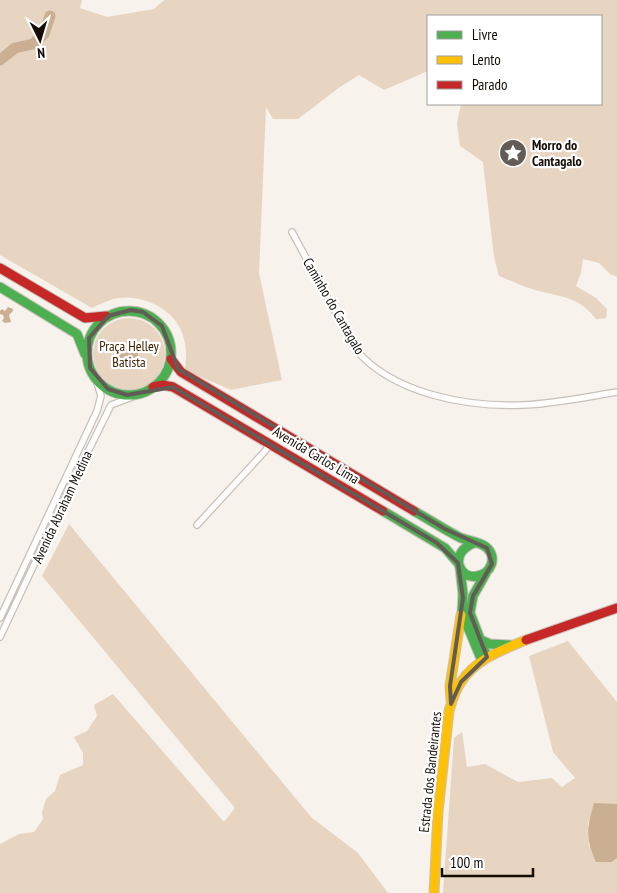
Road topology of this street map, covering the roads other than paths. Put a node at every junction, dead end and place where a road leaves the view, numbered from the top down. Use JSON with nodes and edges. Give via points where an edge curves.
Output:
{"nodes":[{"id":1,"x":292,"y":232,"type":"dead end"},
{"id":2,"x":0,"y":268,"type":"edge"},
{"id":3,"x":0,"y":287,"type":"edge"},
{"id":4,"x":108,"y":316,"type":"junction"},
{"id":5,"x":87,"y":358,"type":"junction"},
{"id":6,"x":171,"y":359,"type":"junction"},
{"id":7,"x":96,"y":379,"type":"junction"},
{"id":8,"x":154,"y":387,"type":"junction"},
{"id":9,"x":617,"y":392,"type":"edge"},
{"id":10,"x":140,"y":394,"type":"junction"},
{"id":11,"x":269,"y":443,"type":"junction"},
{"id":12,"x":196,"y":525,"type":"dead end"},
{"id":13,"x":474,"y":543,"type":"junction"},
{"id":14,"x":459,"y":565,"type":"junction"},
{"id":15,"x":486,"y":573,"type":"junction"},
{"id":16,"x":617,"y":608,"type":"edge"},
{"id":17,"x":462,"y":612,"type":"junction"},
{"id":18,"x":0,"y":618,"type":"edge"},
{"id":19,"x":0,"y":637,"type":"edge"},
{"id":20,"x":479,"y":639,"type":"junction"},
{"id":21,"x":513,"y":645,"type":"junction"},
{"id":22,"x":484,"y":659,"type":"junction"},
{"id":23,"x":451,"y":704,"type":"junction"},
{"id":24,"x":434,"y":893,"type":"edge"}],
"edges":[{"from":1,"to":9,"type":"street","name":"Caminho do Cantagalo","via":[[356,350],[377,371],[403,384],[455,400],[505,406]]},
{"from":2,"to":4,"type":"street","via":[[85,318]]},
{"from":3,"to":5,"type":"street","via":[[77,334]]},
{"from":4,"to":5,"type":"street","via":[[93,330]]},
{"from":4,"to":6,"type":"street","via":[[131,310],[154,318],[168,336],[172,347]]},
{"from":5,"to":7,"type":"street"},
{"from":6,"to":8,"type":"street","via":[[162,380]]},
{"from":6,"to":13,"type":"street","name":"Avenida Carlos Lima","via":[[181,372]]},
{"from":7,"to":10,"type":"street","via":[[117,393]]},
{"from":7,"to":18,"type":"street","name":"Avenida Abraham Medina","via":[[101,396],[97,411]]},
{"from":8,"to":10,"type":"street"},
{"from":8,"to":11,"type":"street","name":"Avenida Carlos Lima","via":[[173,387]]},
{"from":10,"to":19,"type":"street","name":"Avenida Abraham Medina","via":[[111,405]]},
{"from":11,"to":12,"type":"street"},
{"from":11,"to":14,"type":"street","name":"Avenida Carlos Lima","via":[[437,543]]},
{"from":13,"to":14,"type":"street","via":[[461,550]]},
{"from":13,"to":15,"type":"street","name":"Avenida Carlos Lima","via":[[482,544],[490,552],[492,564]]},
{"from":14,"to":15,"type":"street","name":"Avenida Carlos Lima","via":[[470,576]]},
{"from":14,"to":17,"type":"street"},
{"from":15,"to":20,"type":"street","name":"Avenida Carlos Lima","via":[[470,604]]},
{"from":16,"to":21,"type":"street","name":"Estrada dos Bandeirantes"},
{"from":17,"to":22,"type":"street"},
{"from":17,"to":23,"type":"street","via":[[450,686]]},
{"from":20,"to":21,"type":"street","via":[[490,644]]},
{"from":20,"to":22,"type":"street","name":"Avenida Carlos Lima"},
{"from":21,"to":22,"type":"street","name":"Estrada dos Bandeirantes"},
{"from":22,"to":23,"type":"street","name":"Estrada dos Bandeirantes","via":[[461,682]]},
{"from":23,"to":24,"type":"street","name":"Estrada dos Bandeirantes","via":[[438,812]]}]}
